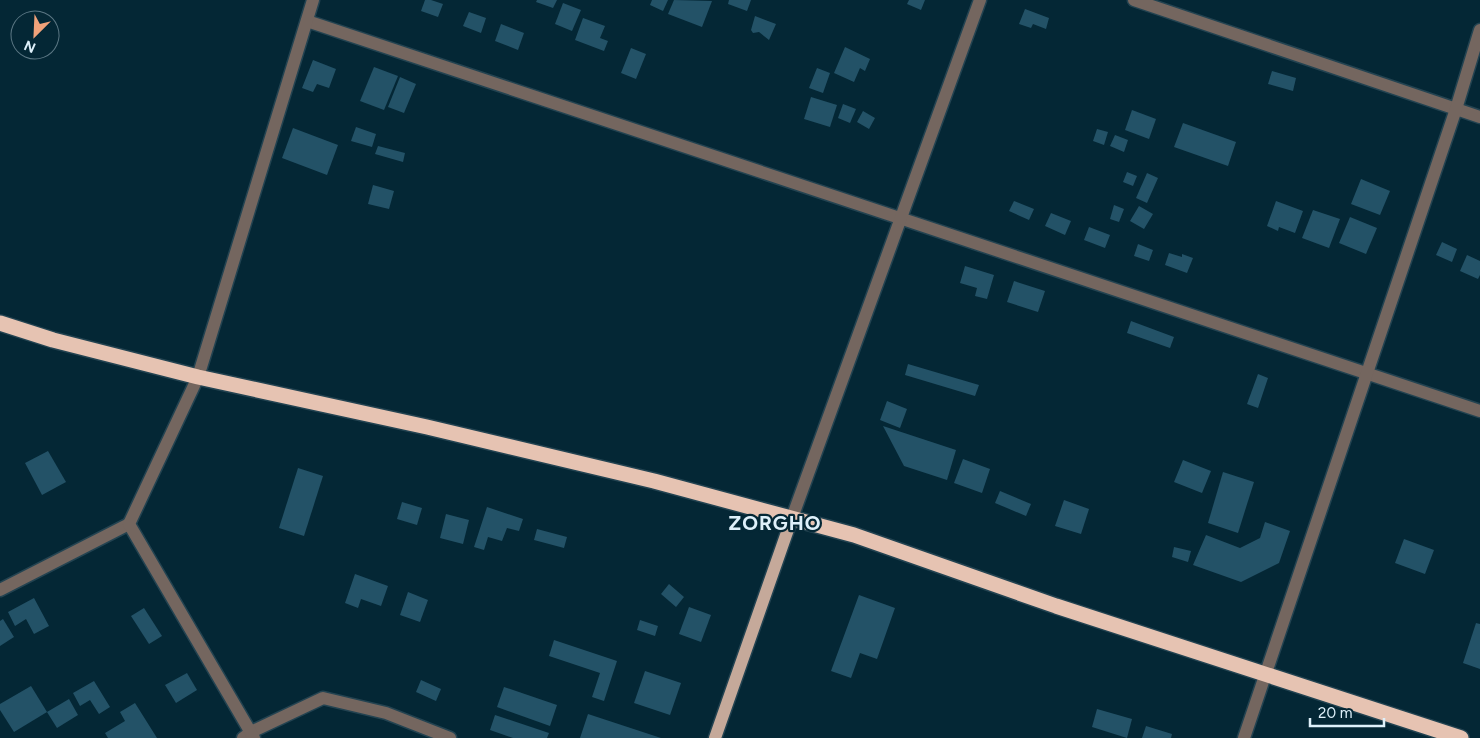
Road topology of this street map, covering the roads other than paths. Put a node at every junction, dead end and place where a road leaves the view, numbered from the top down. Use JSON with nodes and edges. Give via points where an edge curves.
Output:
{"nodes":[{"id":1,"x":313,"y":0,"type":"edge"},
{"id":2,"x":980,"y":0,"type":"edge"},
{"id":3,"x":1134,"y":0,"type":"edge"},
{"id":4,"x":307,"y":21,"type":"junction"},
{"id":5,"x":1480,"y":30,"type":"edge"},
{"id":6,"x":1456,"y":109,"type":"junction"},
{"id":7,"x":1480,"y":117,"type":"edge"},
{"id":8,"x":901,"y":219,"type":"junction"},
{"id":9,"x":0,"y":323,"type":"edge"},
{"id":10,"x":1367,"y":374,"type":"junction"},
{"id":11,"x":198,"y":377,"type":"junction"},
{"id":12,"x":1480,"y":411,"type":"edge"},
{"id":13,"x":792,"y":518,"type":"junction"},
{"id":14,"x":129,"y":524,"type":"junction"},
{"id":15,"x":0,"y":590,"type":"edge"},
{"id":16,"x":1266,"y":674,"type":"junction"},
{"id":17,"x":249,"y":736,"type":"edge"},
{"id":18,"x":450,"y":738,"type":"edge"},
{"id":19,"x":715,"y":738,"type":"edge"},
{"id":20,"x":1244,"y":738,"type":"edge"},
{"id":21,"x":1461,"y":738,"type":"edge"}],
"edges":[{"from":1,"to":4,"type":"street"},
{"from":2,"to":8,"type":"street"},
{"from":3,"to":6,"type":"street"},
{"from":4,"to":8,"type":"street"},
{"from":4,"to":11,"type":"street"},
{"from":5,"to":6,"type":"street"},
{"from":6,"to":7,"type":"street"},
{"from":6,"to":10,"type":"street"},
{"from":8,"to":10,"type":"street"},
{"from":8,"to":13,"type":"street"},
{"from":9,"to":11,"type":"highway"},
{"from":10,"to":12,"type":"street"},
{"from":10,"to":16,"type":"street"},
{"from":11,"to":13,"type":"highway","via":[[427,427],[654,481]]},
{"from":11,"to":14,"type":"street"},
{"from":13,"to":16,"type":"highway","via":[[854,535],[1056,606]]},
{"from":13,"to":19,"type":"main road"},
{"from":14,"to":15,"type":"street"},
{"from":14,"to":17,"type":"street"},
{"from":16,"to":20,"type":"street"},
{"from":16,"to":21,"type":"highway"},
{"from":17,"to":18,"type":"street","via":[[323,698],[386,713]]}]}
